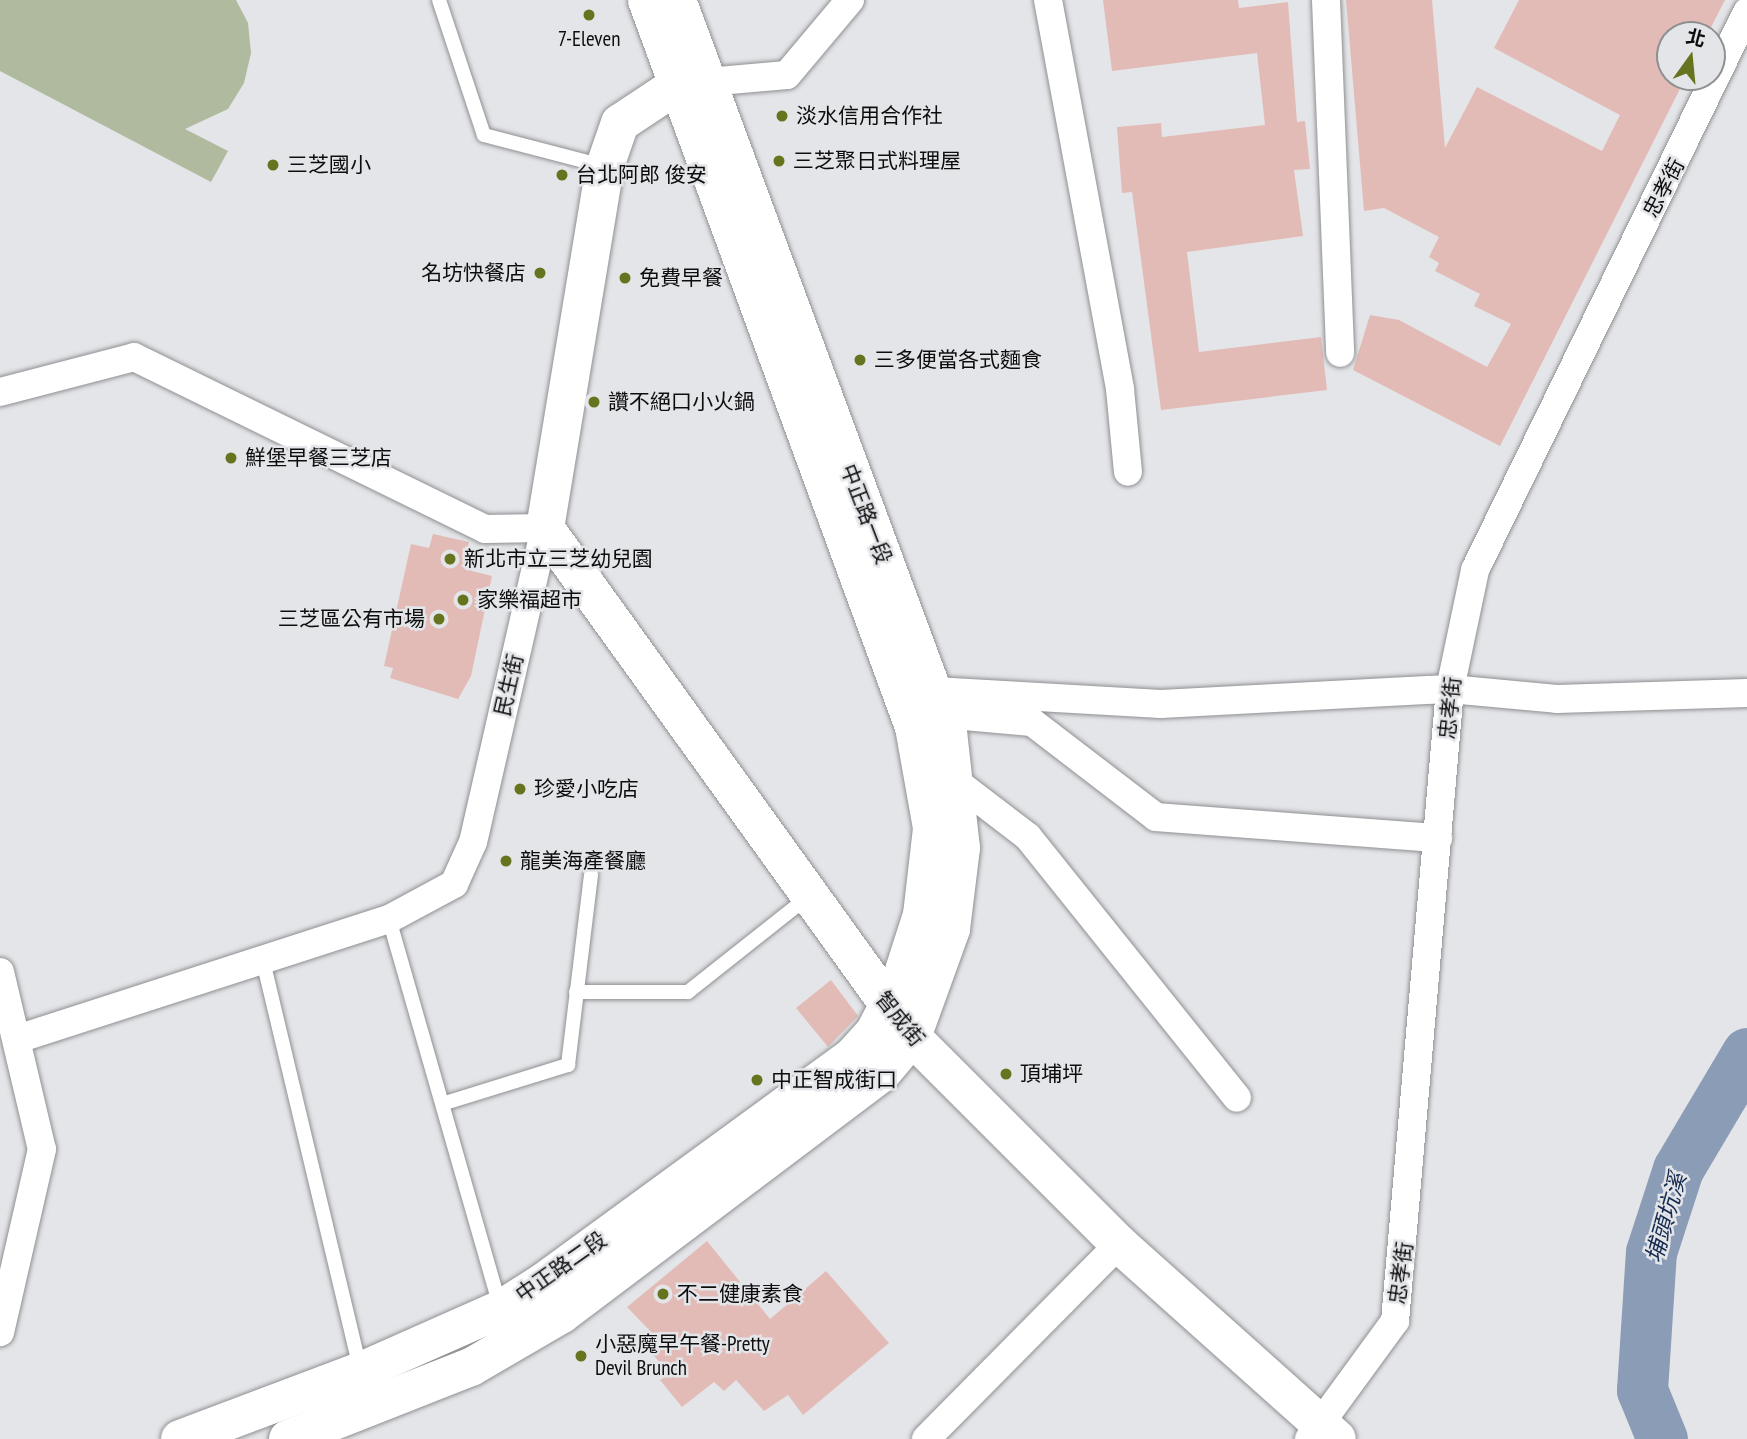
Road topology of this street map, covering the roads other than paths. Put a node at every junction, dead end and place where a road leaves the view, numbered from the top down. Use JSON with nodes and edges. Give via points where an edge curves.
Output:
{"nodes":[{"id":1,"x":439,"y":0,"type":"edge"},
{"id":2,"x":647,"y":0,"type":"edge"},
{"id":3,"x":677,"y":0,"type":"edge"},
{"id":4,"x":850,"y":0,"type":"edge"},
{"id":5,"x":1048,"y":0,"type":"edge"},
{"id":6,"x":1325,"y":0,"type":"edge"},
{"id":7,"x":1747,"y":12,"type":"edge"},
{"id":8,"x":691,"y":84,"type":"junction"},
{"id":9,"x":605,"y":166,"type":"junction"},
{"id":10,"x":1340,"y":353,"type":"dead end"},
{"id":11,"x":0,"y":392,"type":"edge"},
{"id":12,"x":1128,"y":472,"type":"dead end"},
{"id":13,"x":545,"y":528,"type":"junction"},
{"id":14,"x":1450,"y":689,"type":"junction"},
{"id":15,"x":1747,"y":693,"type":"edge"},
{"id":16,"x":938,"y":702,"type":"junction"},
{"id":17,"x":943,"y":784,"type":"junction"},
{"id":18,"x":1438,"y":838,"type":"junction"},
{"id":19,"x":591,"y":874,"type":"dead end"},
{"id":20,"x":810,"y":896,"type":"junction"},
{"id":21,"x":389,"y":919,"type":"junction"},
{"id":22,"x":263,"y":961,"type":"junction"},
{"id":23,"x":0,"y":972,"type":"edge"},
{"id":24,"x":576,"y":992,"type":"junction"},
{"id":25,"x":887,"y":1007,"type":"junction"},
{"id":26,"x":912,"y":1037,"type":"junction"},
{"id":27,"x":9,"y":1042,"type":"edge"},
{"id":28,"x":1237,"y":1098,"type":"dead end"},
{"id":29,"x":446,"y":1103,"type":"junction"},
{"id":30,"x":1119,"y":1244,"type":"junction"},
{"id":31,"x":506,"y":1326,"type":"junction"},
{"id":32,"x":0,"y":1332,"type":"edge"},
{"id":33,"x":361,"y":1371,"type":"junction"},
{"id":34,"x":1322,"y":1434,"type":"edge"},
{"id":35,"x":180,"y":1439,"type":"edge"},
{"id":36,"x":288,"y":1439,"type":"edge"},
{"id":37,"x":926,"y":1439,"type":"edge"}],
"edges":[{"from":1,"to":9,"type":"lane","via":[[484,135]]},
{"from":2,"to":8,"type":"main road","name":"中正路一段"},
{"from":3,"to":8,"type":"main road","name":"中正路一段"},
{"from":4,"to":8,"type":"street","via":[[787,75]]},
{"from":5,"to":12,"type":"street","via":[[1120,389]]},
{"from":6,"to":10,"type":"street"},
{"from":7,"to":14,"type":"street","name":"忠孝街","via":[[1475,570]]},
{"from":8,"to":9,"type":"main road","name":"民生街","via":[[620,123]]},
{"from":8,"to":16,"type":"main road","name":"中正路一段"},
{"from":8,"to":17,"type":"main road","name":"中正路一段","via":[[903,691]]},
{"from":9,"to":13,"type":"main road","name":"民生街"},
{"from":11,"to":13,"type":"street","via":[[134,357],[485,529]]},
{"from":13,"to":20,"type":"main road","name":"智成街"},
{"from":13,"to":21,"type":"street","name":"民生街","via":[[473,842],[454,884]]},
{"from":14,"to":15,"type":"street","via":[[1557,699]]},
{"from":14,"to":16,"type":"street","via":[[1161,704]]},
{"from":14,"to":18,"type":"street","name":"忠孝街"},
{"from":16,"to":17,"type":"main road","name":"中正路一段"},
{"from":16,"to":18,"type":"street","via":[[1032,722],[1156,817]]},
{"from":17,"to":25,"type":"main road","name":"中正路一段","via":[[924,905]]},
{"from":17,"to":26,"type":"main road","name":"中正路一段","via":[[958,903]]},
{"from":17,"to":28,"type":"street","via":[[1028,837]]},
{"from":18,"to":34,"type":"street","name":"忠孝街","via":[[1395,1321]]},
{"from":19,"to":24,"type":"lane"},
{"from":20,"to":24,"type":"lane","via":[[688,992]]},
{"from":20,"to":25,"type":"main road","name":"智成街"},
{"from":21,"to":22,"type":"street","name":"民生街"},
{"from":21,"to":29,"type":"lane"},
{"from":22,"to":27,"type":"street","name":"民生街"},
{"from":22,"to":33,"type":"lane"},
{"from":23,"to":27,"type":"street"},
{"from":24,"to":29,"type":"lane","via":[[568,1066]]},
{"from":25,"to":26,"type":"main road","name":"智成街"},
{"from":25,"to":31,"type":"main road","name":"中正路二段","via":[[853,1056]]},
{"from":26,"to":30,"type":"main road","name":"智成街"},
{"from":26,"to":31,"type":"main road","name":"中正路二段","via":[[881,1074],[562,1314]]},
{"from":27,"to":32,"type":"street","via":[[42,1149]]},
{"from":29,"to":31,"type":"lane"},
{"from":30,"to":34,"type":"main road","name":"智成街"},
{"from":30,"to":37,"type":"street"},
{"from":31,"to":33,"type":"main road","name":"中正路二段"},
{"from":31,"to":36,"type":"main road","name":"中正路二段","via":[[471,1367]]},
{"from":33,"to":35,"type":"main road","name":"中正路二段"}]}
